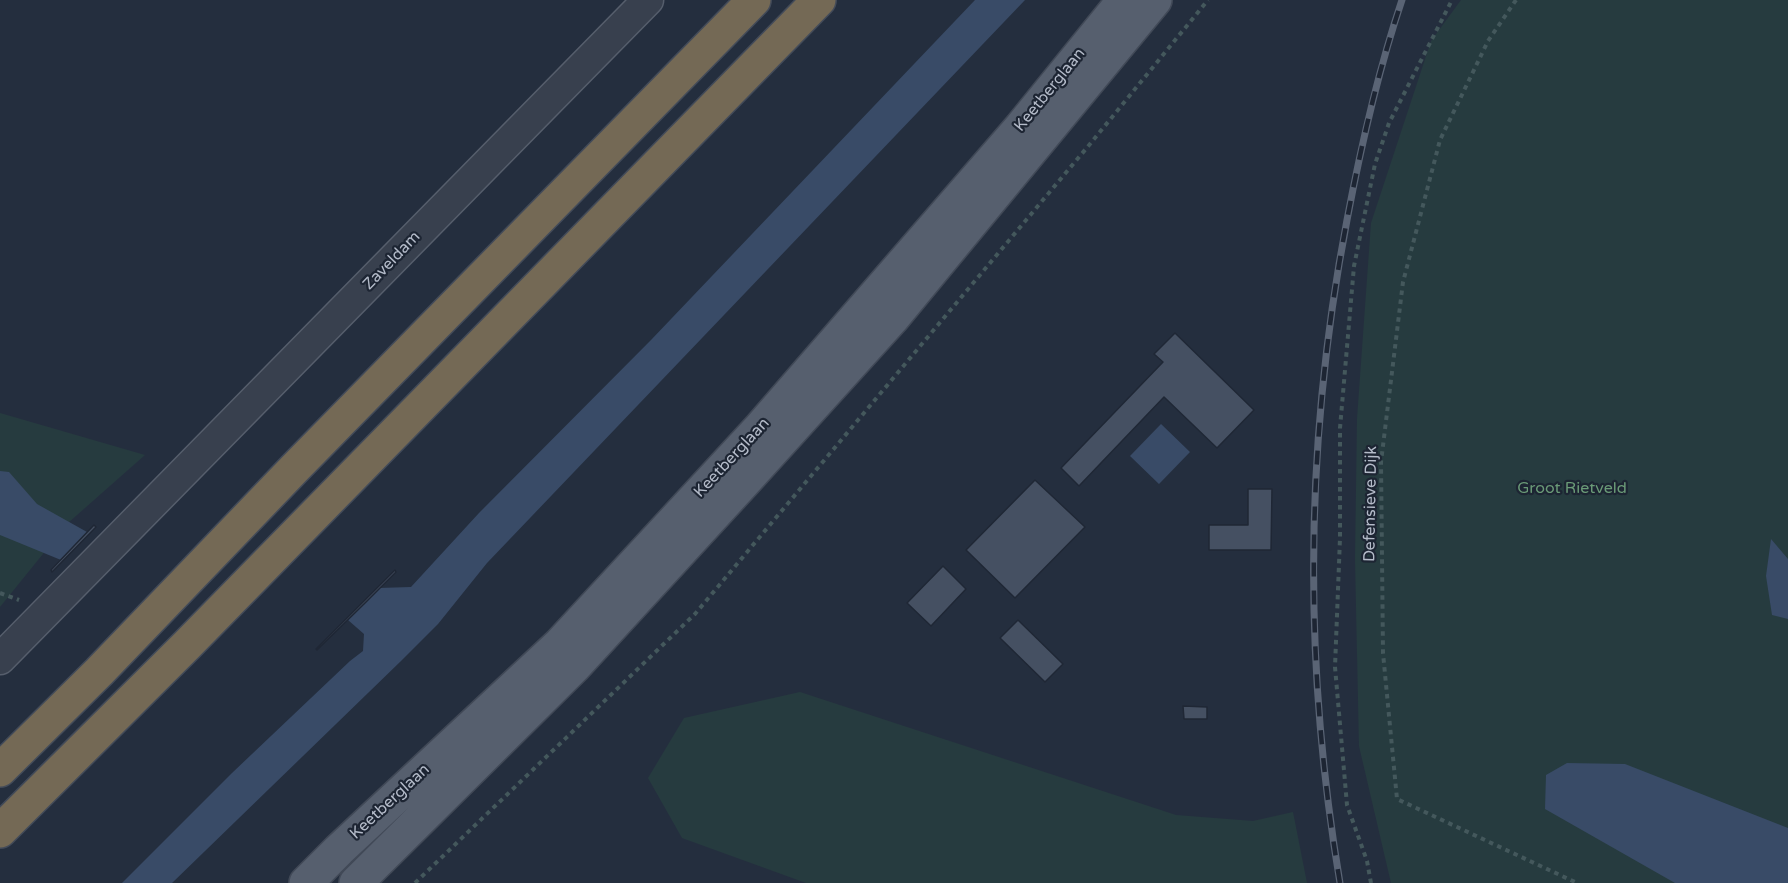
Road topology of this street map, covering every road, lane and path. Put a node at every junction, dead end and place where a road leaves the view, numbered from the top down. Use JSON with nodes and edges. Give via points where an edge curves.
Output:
{"nodes":[{"id":1,"x":648,"y":0,"type":"edge"},
{"id":2,"x":754,"y":0,"type":"edge"},
{"id":3,"x":819,"y":0,"type":"edge"},
{"id":4,"x":1124,"y":0,"type":"edge"},
{"id":5,"x":1155,"y":0,"type":"edge"},
{"id":6,"x":1208,"y":0,"type":"edge"},
{"id":7,"x":1452,"y":0,"type":"edge"},
{"id":8,"x":1516,"y":0,"type":"edge"},
{"id":9,"x":0,"y":659,"type":"edge"},
{"id":10,"x":0,"y":770,"type":"edge"},
{"id":11,"x":0,"y":831,"type":"edge"},
{"id":12,"x":306,"y":883,"type":"edge"},
{"id":13,"x":356,"y":883,"type":"edge"},
{"id":14,"x":415,"y":883,"type":"edge"},
{"id":15,"x":1371,"y":883,"type":"edge"},
{"id":16,"x":1577,"y":883,"type":"edge"}],
"edges":[{"from":1,"to":9,"type":"street","name":"Zaveldam"},
{"from":2,"to":10,"type":"highway"},
{"from":3,"to":11,"type":"highway"},
{"from":4,"to":12,"type":"main road","name":"Keetberglaan","via":[[1021,127],[759,429],[560,644]]},
{"from":5,"to":13,"type":"main road","name":"Keetberglaan","via":[[892,319],[753,473],[574,667]]},
{"from":6,"to":14,"type":"path","via":[[695,614]]},
{"from":7,"to":15,"type":"path","via":[[1389,123],[1354,266],[1340,428],[1335,667],[1347,806]]},
{"from":8,"to":16,"type":"path","name":"Defensieve Dijk","via":[[1488,41],[1440,140],[1403,282],[1381,462],[1383,653],[1397,799]]}]}
